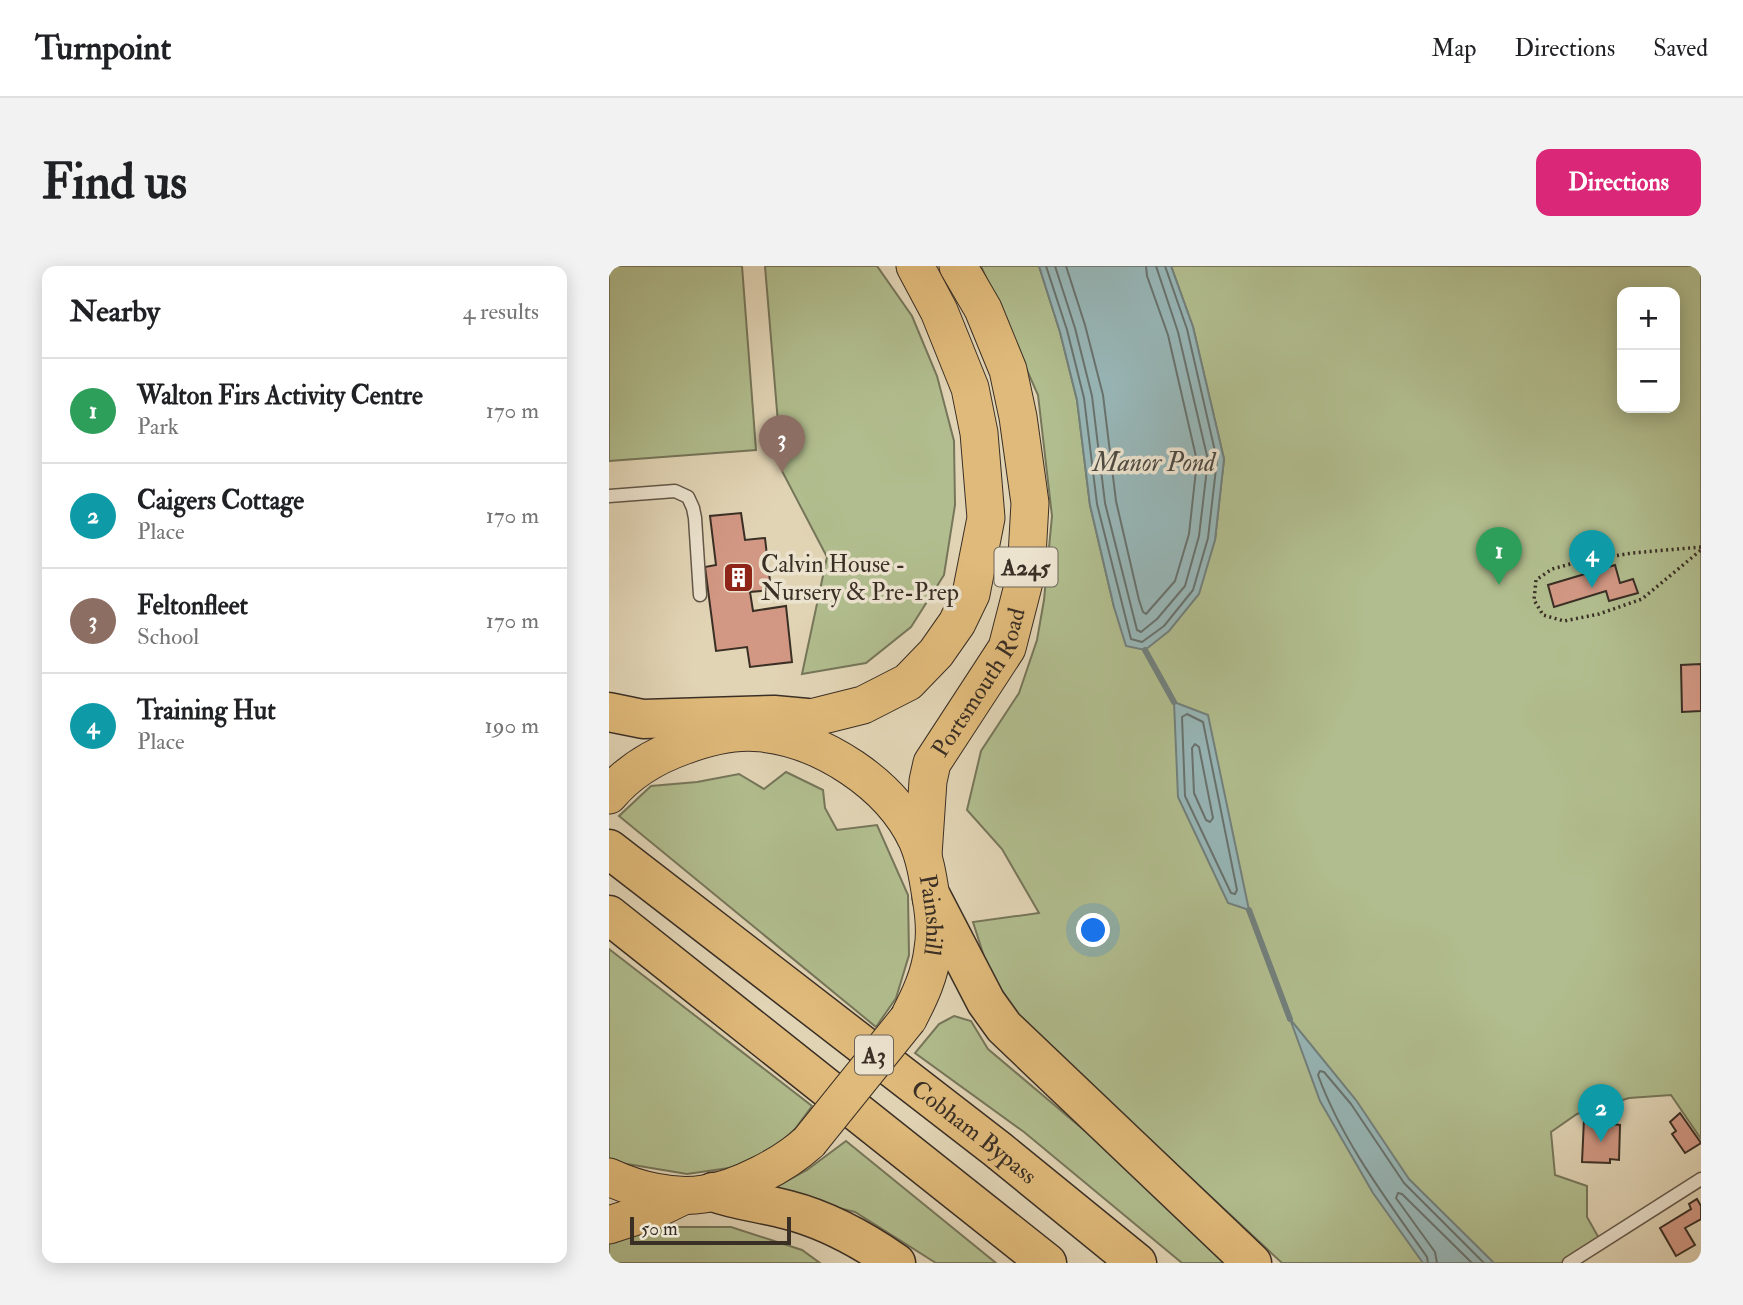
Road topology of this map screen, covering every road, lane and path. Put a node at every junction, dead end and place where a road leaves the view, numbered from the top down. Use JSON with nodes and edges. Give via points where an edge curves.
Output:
{"nodes":[{"id":1,"x":915,"y":266,"type":"edge"},
{"id":2,"x":958,"y":266,"type":"edge"},
{"id":3,"x":609,"y":496,"type":"edge"},
{"id":4,"x":1701,"y":548,"type":"edge"},
{"id":5,"x":700,"y":595,"type":"dead end"},
{"id":6,"x":609,"y":712,"type":"edge"},
{"id":7,"x":807,"y":718,"type":"junction"},
{"id":8,"x":758,"y":732,"type":"junction"},
{"id":9,"x":609,"y":740,"type":"edge"},
{"id":10,"x":700,"y":740,"type":"junction"},
{"id":11,"x":611,"y":792,"type":"edge"},
{"id":12,"x":609,"y":849,"type":"edge"},
{"id":13,"x":922,"y":855,"type":"junction"},
{"id":14,"x":932,"y":898,"type":"junction"},
{"id":15,"x":609,"y":915,"type":"edge"},
{"id":16,"x":609,"y":1177,"type":"edge"},
{"id":17,"x":1701,"y":1179,"type":"edge"},
{"id":18,"x":698,"y":1194,"type":"junction"},
{"id":19,"x":609,"y":1225,"type":"edge"},
{"id":20,"x":896,"y":1263,"type":"edge"},
{"id":21,"x":1047,"y":1263,"type":"edge"},
{"id":22,"x":1137,"y":1263,"type":"edge"},
{"id":23,"x":1252,"y":1263,"type":"edge"},
{"id":24,"x":1569,"y":1263,"type":"edge"}],
"edges":[{"from":1,"to":7,"type":"main road","name":"Portsmouth Road","number":"A245","via":[[967,378],[979,433],[986,518],[971,594],[957,623],[915,677],[863,705]]},
{"from":2,"to":13,"type":"main road","name":"Portsmouth Road","number":"A245","via":[[983,309],[1007,370],[1018,417],[1030,515],[1026,574],[1007,648],[932,763]]},
{"from":3,"to":5,"type":"lane","via":[[675,491],[688,497],[695,518]]},
{"from":4,"to":4,"type":"path","via":[[1642,599],[1599,614],[1564,621],[1543,615],[1534,600],[1536,580],[1552,569],[1632,553]]},
{"from":6,"to":7,"type":"highway","via":[[643,719]]},
{"from":7,"to":8,"type":"main road","name":"Portsmouth Road","number":"A245"},
{"from":8,"to":10,"type":"main road","name":"Painshill"},
{"from":8,"to":13,"type":"main road","name":"Painshill","via":[[818,749],[850,766],[881,791],[916,839]]},
{"from":9,"to":10,"type":"highway"},
{"from":10,"to":11,"type":"main road","name":"Painshill","via":[[641,766]]},
{"from":12,"to":22,"type":"highway","name":"Cobham Bypass","number":"A3"},
{"from":13,"to":14,"type":"main road","name":"Painshill"},
{"from":14,"to":18,"type":"main road","name":"Painshill","bridge":true,"via":[[932,960],[908,1019],[798,1152],[760,1174]]},
{"from":14,"to":23,"type":"highway","via":[[985,1002],[1004,1027]]},
{"from":15,"to":21,"type":"highway","number":"A3"},
{"from":16,"to":18,"type":"main road","via":[[639,1188]]},
{"from":17,"to":24,"type":"lane"},
{"from":18,"to":19,"type":"main road"},
{"from":18,"to":20,"type":"highway","via":[[788,1210],[835,1226]]}]}
